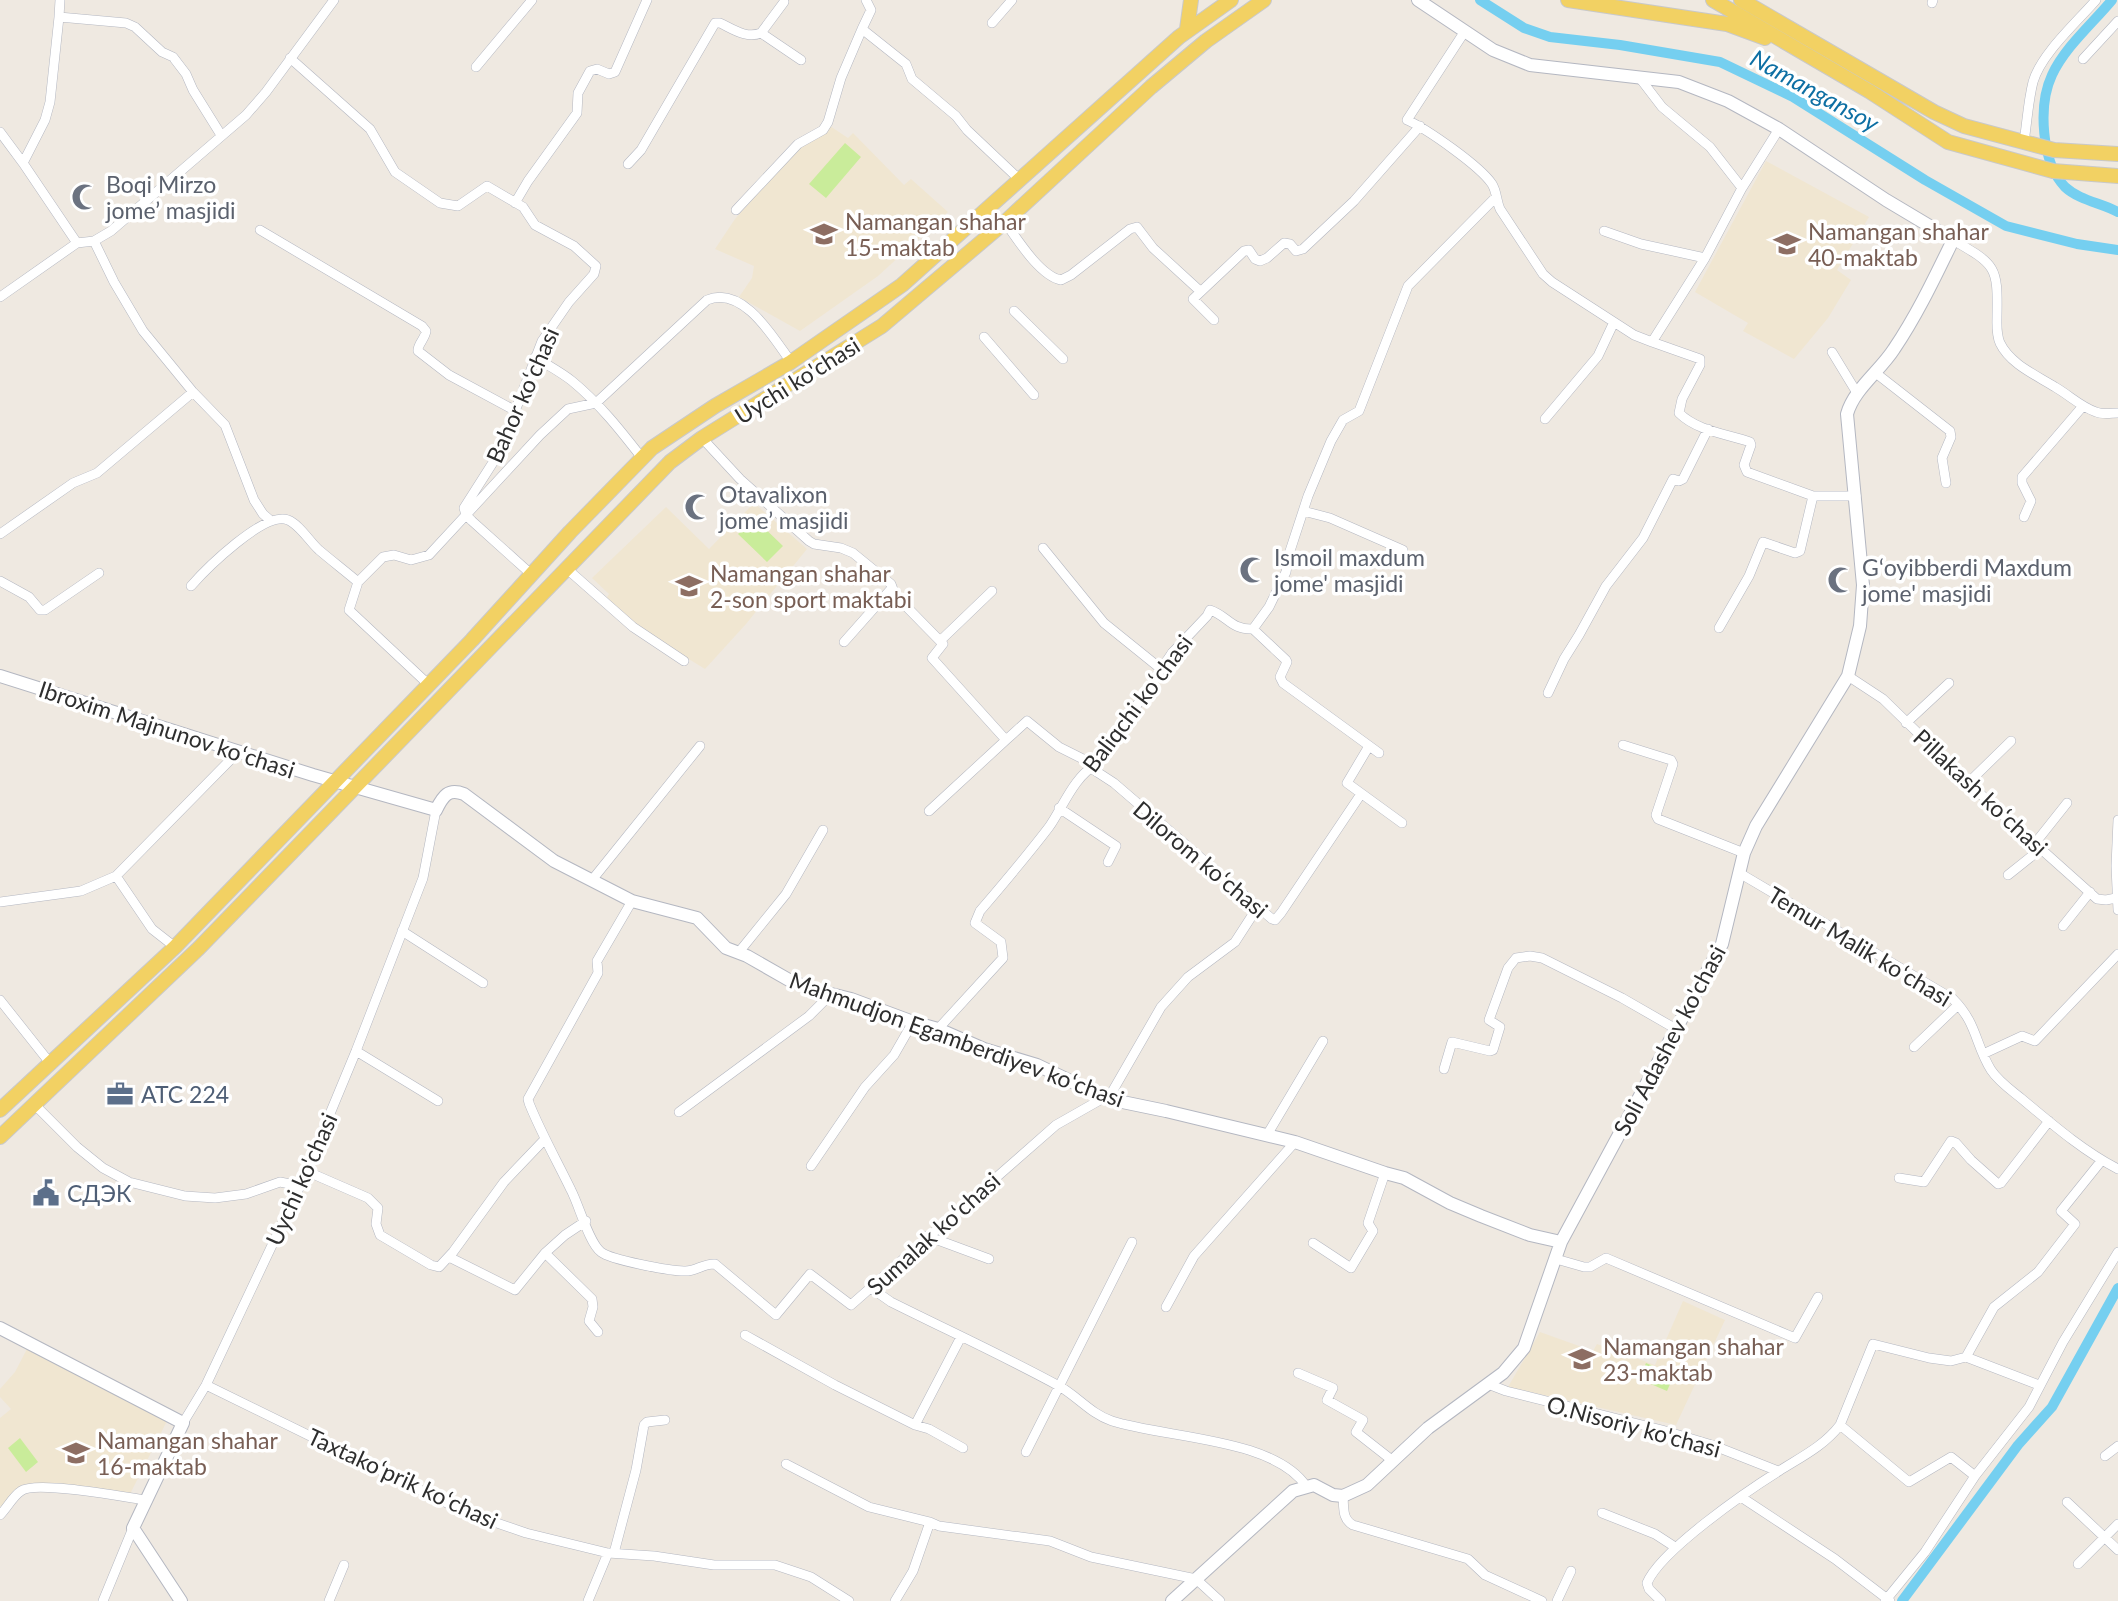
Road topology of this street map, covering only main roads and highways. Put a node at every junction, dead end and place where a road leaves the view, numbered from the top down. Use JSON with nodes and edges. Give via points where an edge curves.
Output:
{"nodes":[{"id":1,"x":1191,"y":0,"type":"edge"},
{"id":2,"x":1231,"y":0,"type":"edge"},
{"id":3,"x":1568,"y":0,"type":"edge"},
{"id":4,"x":1713,"y":0,"type":"edge"},
{"id":5,"x":1741,"y":0,"type":"edge"},
{"id":6,"x":1764,"y":0,"type":"edge"},
{"id":7,"x":1255,"y":2,"type":"edge"},
{"id":8,"x":1187,"y":29,"type":"junction"},
{"id":9,"x":1800,"y":43,"type":"junction"},
{"id":10,"x":2118,"y":154,"type":"edge"},
{"id":11,"x":2118,"y":176,"type":"edge"},
{"id":12,"x":0,"y":1110,"type":"edge"},
{"id":13,"x":0,"y":1137,"type":"edge"}],
"edges":[{"from":1,"to":8,"type":"main road"},
{"from":2,"to":8,"type":"main road","name":"Uychi ko'chasi"},
{"from":3,"to":9,"type":"main road","via":[[1727,24]]},
{"from":4,"to":9,"type":"main road"},
{"from":5,"to":9,"type":"main road"},
{"from":6,"to":9,"type":"main road"},
{"from":7,"to":13,"type":"main road","name":"Uychi ko'chasi","via":[[882,326],[670,462],[200,948]]},
{"from":8,"to":12,"type":"main road","name":"Uychi ko'chasi","via":[[902,285],[791,362],[652,448],[175,947]]},
{"from":9,"to":10,"type":"main road","via":[[1964,126],[2054,150]]},
{"from":9,"to":11,"type":"main road","via":[[1948,142],[2053,171]]}]}
